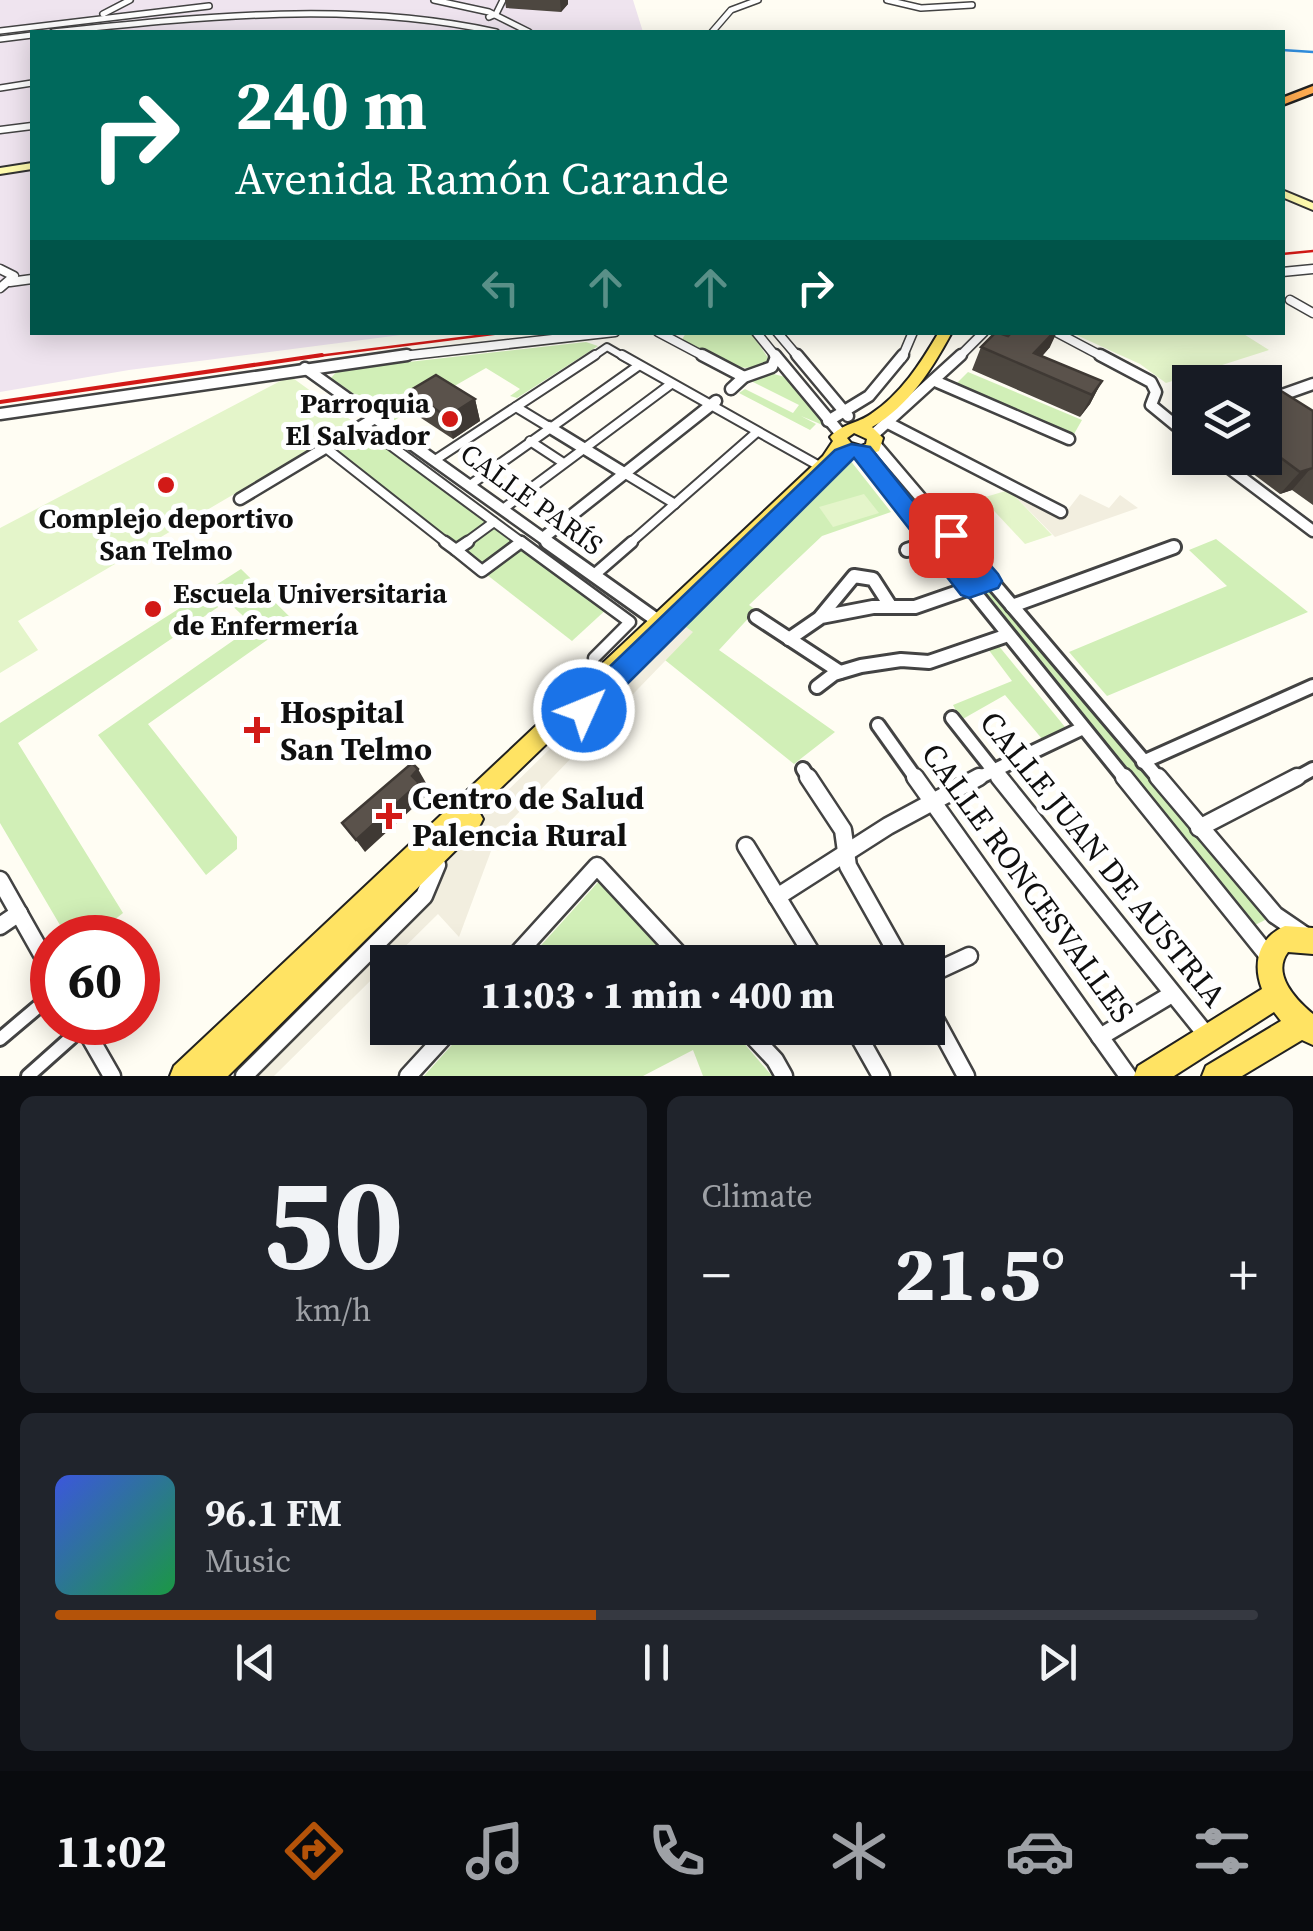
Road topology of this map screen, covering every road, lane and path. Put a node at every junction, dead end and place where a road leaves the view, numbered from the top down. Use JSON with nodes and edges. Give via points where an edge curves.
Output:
{"nodes":[{"id":1,"x":130,"y":0,"type":"edge"},
{"id":2,"x":434,"y":0,"type":"edge"},
{"id":3,"x":758,"y":0,"type":"edge"},
{"id":4,"x":888,"y":0,"type":"edge"},
{"id":5,"x":501,"y":3,"type":"edge"},
{"id":6,"x":226,"y":4,"type":"dead end"},
{"id":7,"x":286,"y":5,"type":"dead end"},
{"id":8,"x":972,"y":5,"type":"dead end"},
{"id":9,"x":482,"y":10,"type":"junction"},
{"id":10,"x":496,"y":14,"type":"junction"},
{"id":11,"x":106,"y":15,"type":"junction"},
{"id":12,"x":466,"y":18,"type":"junction"},
{"id":13,"x":86,"y":20,"type":"junction"},
{"id":14,"x":102,"y":26,"type":"junction"},
{"id":15,"x":84,"y":29,"type":"junction"},
{"id":16,"x":0,"y":30,"type":"edge"},
{"id":17,"x":74,"y":30,"type":"edge"},
{"id":18,"x":95,"y":30,"type":"edge"},
{"id":19,"x":492,"y":30,"type":"edge"},
{"id":20,"x":525,"y":30,"type":"edge"},
{"id":21,"x":714,"y":30,"type":"edge"},
{"id":22,"x":30,"y":35,"type":"edge"},
{"id":23,"x":0,"y":39,"type":"edge"},
{"id":24,"x":30,"y":83,"type":"edge"},
{"id":25,"x":1313,"y":86,"type":"edge"},
{"id":26,"x":0,"y":88,"type":"edge"},
{"id":27,"x":1285,"y":97,"type":"edge"},
{"id":28,"x":30,"y":126,"type":"edge"},
{"id":29,"x":0,"y":130,"type":"edge"},
{"id":30,"x":30,"y":169,"type":"edge"},
{"id":31,"x":0,"y":173,"type":"edge"},
{"id":32,"x":1285,"y":191,"type":"edge"},
{"id":33,"x":1313,"y":204,"type":"edge"},
{"id":34,"x":0,"y":269,"type":"edge"},
{"id":35,"x":1313,"y":269,"type":"edge"},
{"id":36,"x":1285,"y":272,"type":"edge"},
{"id":37,"x":30,"y":275,"type":"edge"},
{"id":38,"x":12,"y":278,"type":"junction"},
{"id":39,"x":0,"y":288,"type":"edge"},
{"id":40,"x":1286,"y":298,"type":"edge"},
{"id":41,"x":1313,"y":313,"type":"edge"},
{"id":42,"x":588,"y":335,"type":"edge"},
{"id":43,"x":758,"y":335,"type":"edge"},
{"id":44,"x":776,"y":335,"type":"edge"},
{"id":45,"x":912,"y":335,"type":"edge"},
{"id":46,"x":944,"y":335,"type":"edge"},
{"id":47,"x":981,"y":335,"type":"edge"},
{"id":48,"x":1062,"y":335,"type":"edge"},
{"id":49,"x":677,"y":338,"type":"edge"},
{"id":50,"x":776,"y":357,"type":"junction"},
{"id":51,"x":346,"y":362,"type":"junction"},
{"id":52,"x":638,"y":366,"type":"junction"},
{"id":53,"x":305,"y":368,"type":"junction"},
{"id":54,"x":763,"y":370,"type":"junction"},
{"id":55,"x":789,"y":374,"type":"junction"},
{"id":56,"x":744,"y":377,"type":"junction"},
{"id":57,"x":321,"y":380,"type":"junction"},
{"id":58,"x":935,"y":381,"type":"junction"},
{"id":59,"x":671,"y":384,"type":"junction"},
{"id":60,"x":1313,"y":384,"type":"edge"},
{"id":61,"x":731,"y":389,"type":"dead end"},
{"id":62,"x":1282,"y":395,"type":"edge"},
{"id":63,"x":713,"y":403,"type":"junction"},
{"id":64,"x":516,"y":407,"type":"junction"},
{"id":65,"x":0,"y":414,"type":"edge"},
{"id":66,"x":375,"y":418,"type":"junction"},
{"id":67,"x":1172,"y":420,"type":"edge"},
{"id":68,"x":890,"y":424,"type":"junction"},
{"id":69,"x":364,"y":425,"type":"junction"},
{"id":70,"x":549,"y":427,"type":"junction"},
{"id":71,"x":757,"y":432,"type":"junction"},
{"id":72,"x":856,"y":434,"type":"junction"},
{"id":73,"x":1069,"y":440,"type":"dead end"},
{"id":74,"x":530,"y":441,"type":"junction"},
{"id":75,"x":582,"y":447,"type":"junction"},
{"id":76,"x":326,"y":448,"type":"junction"},
{"id":77,"x":435,"y":460,"type":"junction"},
{"id":78,"x":562,"y":462,"type":"junction"},
{"id":79,"x":821,"y":467,"type":"junction"},
{"id":80,"x":624,"y":473,"type":"junction"},
{"id":81,"x":1239,"y":475,"type":"edge"},
{"id":82,"x":470,"y":485,"type":"junction"},
{"id":83,"x":240,"y":499,"type":"dead end"},
{"id":84,"x":675,"y":504,"type":"junction"},
{"id":85,"x":503,"y":509,"type":"junction"},
{"id":86,"x":1061,"y":512,"type":"dead end"},
{"id":87,"x":494,"y":522,"type":"junction"},
{"id":88,"x":1313,"y":531,"type":"edge"},
{"id":89,"x":951,"y":535,"type":"junction"},
{"id":90,"x":544,"y":538,"type":"junction"},
{"id":91,"x":932,"y":541,"type":"junction"},
{"id":92,"x":521,"y":542,"type":"junction"},
{"id":93,"x":1174,"y":546,"type":"dead end"},
{"id":94,"x":456,"y":550,"type":"junction"},
{"id":95,"x":907,"y":550,"type":"dead end"},
{"id":96,"x":594,"y":575,"type":"junction"},
{"id":97,"x":990,"y":581,"type":"junction"},
{"id":98,"x":969,"y":588,"type":"junction"},
{"id":99,"x":700,"y":596,"type":"junction"},
{"id":100,"x":1012,"y":606,"type":"junction"},
{"id":101,"x":892,"y":607,"type":"junction"},
{"id":102,"x":821,"y":616,"type":"junction"},
{"id":103,"x":756,"y":617,"type":"dead end"},
{"id":104,"x":658,"y":621,"type":"junction"},
{"id":105,"x":1008,"y":635,"type":"junction"},
{"id":106,"x":789,"y":639,"type":"junction"},
{"id":107,"x":594,"y":658,"type":"dead end"},
{"id":108,"x":840,"y":672,"type":"junction"},
{"id":109,"x":1313,"y":686,"type":"edge"},
{"id":110,"x":817,"y":687,"type":"dead end"},
{"id":111,"x":584,"y":710,"type":"junction"},
{"id":112,"x":952,"y":718,"type":"dead end"},
{"id":113,"x":878,"y":726,"type":"dead end"},
{"id":114,"x":1083,"y":728,"type":"junction"},
{"id":115,"x":1144,"y":762,"type":"junction"},
{"id":116,"x":803,"y":770,"type":"dead end"},
{"id":117,"x":994,"y":770,"type":"junction"},
{"id":118,"x":1313,"y":770,"type":"edge"},
{"id":119,"x":931,"y":800,"type":"junction"},
{"id":120,"x":1205,"y":835,"type":"junction"},
{"id":121,"x":746,"y":846,"type":"dead end"},
{"id":122,"x":846,"y":848,"type":"junction"},
{"id":123,"x":1186,"y":853,"type":"junction"},
{"id":124,"x":427,"y":854,"type":"junction"},
{"id":125,"x":0,"y":880,"type":"edge"},
{"id":126,"x":777,"y":897,"type":"junction"},
{"id":127,"x":18,"y":913,"type":"junction"},
{"id":128,"x":0,"y":926,"type":"edge"},
{"id":129,"x":30,"y":934,"type":"edge"},
{"id":130,"x":1313,"y":941,"type":"edge"},
{"id":131,"x":525,"y":945,"type":"edge"},
{"id":132,"x":670,"y":945,"type":"edge"},
{"id":133,"x":807,"y":945,"type":"edge"},
{"id":134,"x":892,"y":945,"type":"edge"},
{"id":135,"x":969,"y":956,"type":"dead end"},
{"id":136,"x":1269,"y":956,"type":"junction"},
{"id":137,"x":945,"y":967,"type":"edge"},
{"id":138,"x":1172,"y":994,"type":"junction"},
{"id":139,"x":1278,"y":994,"type":"junction"},
{"id":140,"x":259,"y":1004,"type":"junction"},
{"id":141,"x":30,"y":1013,"type":"edge"},
{"id":142,"x":1308,"y":1028,"type":"edge"},
{"id":143,"x":945,"y":1037,"type":"edge"},
{"id":144,"x":1100,"y":1037,"type":"junction"},
{"id":145,"x":1208,"y":1037,"type":"junction"},
{"id":146,"x":0,"y":1038,"type":"edge"},
{"id":147,"x":60,"y":1045,"type":"edge"},
{"id":148,"x":94,"y":1045,"type":"edge"},
{"id":149,"x":436,"y":1045,"type":"edge"},
{"id":150,"x":761,"y":1045,"type":"edge"},
{"id":151,"x":864,"y":1045,"type":"edge"},
{"id":152,"x":28,"y":1076,"type":"edge"},
{"id":153,"x":112,"y":1076,"type":"edge"},
{"id":154,"x":184,"y":1076,"type":"edge"},
{"id":155,"x":196,"y":1076,"type":"edge"},
{"id":156,"x":208,"y":1076,"type":"edge"},
{"id":157,"x":244,"y":1076,"type":"edge"},
{"id":158,"x":408,"y":1076,"type":"edge"},
{"id":159,"x":784,"y":1076,"type":"edge"},
{"id":160,"x":881,"y":1076,"type":"edge"},
{"id":161,"x":966,"y":1076,"type":"edge"},
{"id":162,"x":1128,"y":1076,"type":"edge"},
{"id":163,"x":1148,"y":1076,"type":"edge"},
{"id":164,"x":1216,"y":1076,"type":"edge"}],
"edges":[{"from":1,"to":11,"type":"street"},
{"from":2,"to":9,"type":"street"},
{"from":3,"to":21,"type":"street","via":[[730,10]]},
{"from":4,"to":8,"type":"street","via":[[921,8]]},
{"from":5,"to":9,"type":"street"},
{"from":5,"to":10,"type":"street"},
{"from":6,"to":11,"type":"street"},
{"from":7,"to":14,"type":"street"},
{"from":9,"to":10,"type":"street"},
{"from":9,"to":12,"type":"street"},
{"from":10,"to":12,"type":"street"},
{"from":10,"to":20,"type":"street"},
{"from":11,"to":13,"type":"street"},
{"from":11,"to":14,"type":"street","via":[[111,21]]},
{"from":12,"to":19,"type":"street"},
{"from":13,"to":15,"type":"street","via":[[79,24]]},
{"from":13,"to":16,"type":"street"},
{"from":14,"to":15,"type":"street"},
{"from":14,"to":18,"type":"street"},
{"from":15,"to":17,"type":"street"},
{"from":22,"to":23,"type":"street"},
{"from":24,"to":26,"type":"street"},
{"from":25,"to":27,"type":"highway"},
{"from":28,"to":29,"type":"street"},
{"from":30,"to":31,"type":"main road"},
{"from":32,"to":33,"type":"main road"},
{"from":34,"to":38,"type":"street"},
{"from":35,"to":36,"type":"street"},
{"from":37,"to":38,"type":"street"},
{"from":38,"to":39,"type":"street"},
{"from":40,"to":41,"type":"street"},
{"from":42,"to":51,"type":"street"},
{"from":43,"to":50,"type":"street"},
{"from":44,"to":72,"type":"street"},
{"from":45,"to":72,"type":"street"},
{"from":46,"to":72,"type":"main road","via":[[931,358]]},
{"from":47,"to":58,"type":"street"},
{"from":48,"to":67,"type":"street","via":[[1151,382],[1151,405]]},
{"from":49,"to":56,"type":"street"},
{"from":50,"to":54,"type":"street"},
{"from":50,"to":55,"type":"street"},
{"from":51,"to":53,"type":"street"},
{"from":51,"to":57,"type":"street"},
{"from":52,"to":59,"type":"street"},
{"from":52,"to":64,"type":"street","via":[[607,347]]},
{"from":52,"to":70,"type":"street"},
{"from":53,"to":57,"type":"street","name":"CALLE PARÍS"},
{"from":53,"to":65,"type":"street"},
{"from":54,"to":55,"type":"street"},
{"from":54,"to":56,"type":"street"},
{"from":55,"to":72,"type":"street"},
{"from":56,"to":61,"type":"street"},
{"from":57,"to":66,"type":"street","name":"CALLE PARÍS"},
{"from":58,"to":68,"type":"street"},
{"from":58,"to":73,"type":"street"},
{"from":59,"to":63,"type":"street"},
{"from":59,"to":75,"type":"street"},
{"from":60,"to":62,"type":"street"},
{"from":63,"to":71,"type":"street"},
{"from":63,"to":80,"type":"street"},
{"from":64,"to":70,"type":"street"},
{"from":64,"to":77,"type":"street"},
{"from":66,"to":69,"type":"street"},
{"from":66,"to":77,"type":"street","name":"CALLE PARÍS"},
{"from":68,"to":72,"type":"street"},
{"from":68,"to":86,"type":"street"},
{"from":69,"to":76,"type":"street"},
{"from":69,"to":87,"type":"street"},
{"from":70,"to":74,"type":"street"},
{"from":70,"to":75,"type":"street"},
{"from":71,"to":79,"type":"street"},
{"from":71,"to":84,"type":"street"},
{"from":72,"to":79,"type":"main road"},
{"from":72,"to":89,"type":"street"},
{"from":72,"to":91,"type":"street"},
{"from":72,"to":99,"type":"main road"},
{"from":74,"to":78,"type":"street"},
{"from":74,"to":82,"type":"street"},
{"from":75,"to":78,"type":"street"},
{"from":75,"to":80,"type":"street"},
{"from":76,"to":83,"type":"street"},
{"from":76,"to":94,"type":"street"},
{"from":77,"to":82,"type":"street","name":"CALLE PARÍS"},
{"from":78,"to":85,"type":"street"},
{"from":79,"to":104,"type":"main road"},
{"from":80,"to":84,"type":"street"},
{"from":80,"to":90,"type":"street"},
{"from":81,"to":88,"type":"street"},
{"from":82,"to":85,"type":"street","name":"CALLE PARÍS"},
{"from":84,"to":96,"type":"street"},
{"from":85,"to":90,"type":"street","name":"CALLE PARÍS"},
{"from":87,"to":92,"type":"street"},
{"from":87,"to":94,"type":"street"},
{"from":89,"to":91,"type":"street"},
{"from":89,"to":97,"type":"street"},
{"from":90,"to":96,"type":"street","name":"CALLE PARÍS"},
{"from":91,"to":95,"type":"street"},
{"from":91,"to":98,"type":"street"},
{"from":92,"to":94,"type":"street","via":[[482,570]]},
{"from":92,"to":107,"type":"street","via":[[630,622]]},
{"from":93,"to":100,"type":"street"},
{"from":96,"to":104,"type":"street","name":"CALLE PARÍS"},
{"from":97,"to":98,"type":"street"},
{"from":97,"to":100,"type":"street"},
{"from":98,"to":101,"type":"street"},
{"from":98,"to":105,"type":"street"},
{"from":99,"to":104,"type":"main road"},
{"from":99,"to":111,"type":"main road"},
{"from":100,"to":115,"type":"street"},
{"from":101,"to":102,"type":"street"},
{"from":101,"to":102,"type":"street","via":[[872,579],[854,576]]},
{"from":102,"to":106,"type":"street"},
{"from":103,"to":106,"type":"street"},
{"from":104,"to":111,"type":"main road","via":[[654,635]]},
{"from":104,"to":124,"type":"main road"},
{"from":105,"to":108,"type":"street","via":[[941,659]]},
{"from":105,"to":114,"type":"street"},
{"from":106,"to":108,"type":"street"},
{"from":108,"to":110,"type":"street"},
{"from":109,"to":115,"type":"street"},
{"from":111,"to":124,"type":"main road"},
{"from":112,"to":117,"type":"street","name":"CALLE JUAN DE AUSTRIA"},
{"from":113,"to":119,"type":"street","name":"CALLE RONCESVALLES"},
{"from":114,"to":117,"type":"street"},
{"from":114,"to":123,"type":"street"},
{"from":115,"to":120,"type":"street"},
{"from":116,"to":122,"type":"street","via":[[843,830]]},
{"from":117,"to":119,"type":"street"},
{"from":117,"to":138,"type":"street","name":"CALLE JUAN DE AUSTRIA"},
{"from":118,"to":120,"type":"street"},
{"from":119,"to":122,"type":"street"},
{"from":119,"to":144,"type":"street","name":"CALLE RONCESVALLES"},
{"from":120,"to":123,"type":"street"},
{"from":120,"to":130,"type":"street","via":[[1275,915]]},
{"from":121,"to":126,"type":"street"},
{"from":122,"to":126,"type":"street"},
{"from":122,"to":134,"type":"street","via":[[848,866]]},
{"from":123,"to":136,"type":"street"},
{"from":124,"to":140,"type":"main road"},
{"from":124,"to":156,"type":"main road"},
{"from":124,"to":157,"type":"street","via":[[437,872],[424,896]]},
{"from":125,"to":127,"type":"street"},
{"from":126,"to":133,"type":"street"},
{"from":127,"to":128,"type":"street"},
{"from":127,"to":129,"type":"street"},
{"from":130,"to":136,"type":"main road","via":[[1284,939]]},
{"from":131,"to":132,"type":"street","via":[[597,866]]},
{"from":135,"to":137,"type":"street"},
{"from":136,"to":139,"type":"main road"},
{"from":138,"to":144,"type":"street"},
{"from":138,"to":145,"type":"street","name":"CALLE JUAN DE AUSTRIA"},
{"from":139,"to":142,"type":"main road"},
{"from":139,"to":145,"type":"main road"},
{"from":140,"to":154,"type":"main road"},
{"from":140,"to":155,"type":"main road","via":[[244,1030]]},
{"from":141,"to":146,"type":"street"},
{"from":142,"to":164,"type":"main road"},
{"from":143,"to":161,"type":"street"},
{"from":144,"to":162,"type":"street","name":"CALLE RONCESVALLES"},
{"from":145,"to":163,"type":"main road"},
{"from":147,"to":152,"type":"street"},
{"from":148,"to":153,"type":"street"},
{"from":149,"to":158,"type":"street"},
{"from":150,"to":159,"type":"street"},
{"from":151,"to":160,"type":"street"}]}
